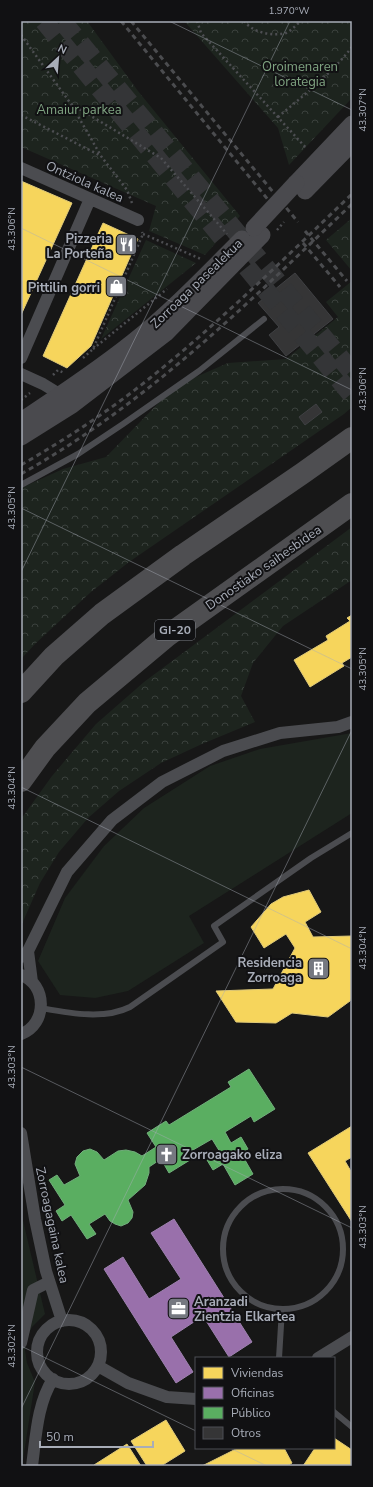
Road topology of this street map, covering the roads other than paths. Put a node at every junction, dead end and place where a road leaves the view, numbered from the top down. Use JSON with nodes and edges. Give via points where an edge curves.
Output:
{"nodes":[{"id":1,"x":352,"y":124,"type":"edge"},
{"id":2,"x":352,"y":143,"type":"edge"},
{"id":3,"x":21,"y":168,"type":"edge"},
{"id":4,"x":301,"y":187,"type":"junction"},
{"id":5,"x":90,"y":199,"type":"junction"},
{"id":6,"x":138,"y":220,"type":"road end"},
{"id":7,"x":258,"y":232,"type":"junction"},
{"id":8,"x":264,"y":319,"type":"dead end"},
{"id":9,"x":21,"y":358,"type":"edge"},
{"id":10,"x":21,"y":374,"type":"edge"},
{"id":11,"x":61,"y":395,"type":"junction"},
{"id":12,"x":21,"y":421,"type":"edge"},
{"id":13,"x":21,"y":437,"type":"edge"},
{"id":14,"x":352,"y":438,"type":"edge"},
{"id":15,"x":21,"y":485,"type":"edge"},
{"id":16,"x":352,"y":504,"type":"edge"},
{"id":17,"x":21,"y":692,"type":"edge"},
{"id":18,"x":352,"y":722,"type":"edge"},
{"id":19,"x":21,"y":781,"type":"edge"},
{"id":20,"x":352,"y":833,"type":"edge"},
{"id":21,"x":24,"y":954,"type":"edge"},
{"id":22,"x":21,"y":975,"type":"edge"},
{"id":23,"x":32,"y":982,"type":"junction"},
{"id":24,"x":41,"y":1008,"type":"junction"},
{"id":25,"x":21,"y":1034,"type":"edge"},
{"id":26,"x":21,"y":1133,"type":"edge"},
{"id":27,"x":49,"y":1282,"type":"junction"},
{"id":28,"x":282,"y":1309,"type":"junction"},
{"id":29,"x":62,"y":1321,"type":"junction"},
{"id":30,"x":352,"y":1337,"type":"edge"},
{"id":31,"x":21,"y":1343,"type":"edge"},
{"id":32,"x":279,"y":1357,"type":"edge"},
{"id":33,"x":320,"y":1357,"type":"edge"},
{"id":34,"x":98,"y":1366,"type":"junction"},
{"id":35,"x":53,"y":1379,"type":"junction"},
{"id":36,"x":195,"y":1399,"type":"edge"},
{"id":37,"x":335,"y":1413,"type":"edge"},
{"id":38,"x":352,"y":1427,"type":"edge"},
{"id":39,"x":32,"y":1466,"type":"edge"}],
"edges":[{"from":1,"to":4,"type":"main road","name":"Zorroaga pasealekua"},
{"from":2,"to":4,"type":"main road","name":"Zorroaga pasealekua"},
{"from":3,"to":5,"type":"street","name":"Ontziola kalea"},
{"from":4,"to":7,"type":"main road","name":"Zorroaga pasealekua","bridge":true},
{"from":5,"to":6,"type":"street","name":"Ontziola kalea"},
{"from":5,"to":9,"type":"street"},
{"from":7,"to":11,"type":"main road","name":"Zorroaga pasealekua","via":[[133,342]]},
{"from":7,"to":13,"type":"main road","name":"Zorroaga pasealekua","via":[[166,333],[72,405]]},
{"from":8,"to":15,"type":"lane","via":[[199,371],[123,424],[78,454]]},
{"from":10,"to":11,"type":"street"},
{"from":11,"to":12,"type":"main road","name":"Zorroaga pasealekua"},
{"from":14,"to":17,"type":"highway","via":[[102,614],[54,656]]},
{"from":16,"to":19,"type":"highway","name":"Donostiako saihesbidea","number":"GI-20","via":[[167,636],[88,703],[45,748]]},
{"from":18,"to":21,"type":"street","via":[[338,727],[280,733],[224,751],[162,782],[112,820],[67,872]]},
{"from":20,"to":24,"type":"lane","via":[[311,858],[214,926],[223,942],[130,1007],[121,1012],[75,1014]]},
{"from":21,"to":23,"type":"street"},
{"from":22,"to":23,"type":"street"},
{"from":23,"to":24,"type":"street","via":[[38,989]]},
{"from":24,"to":25,"type":"street","via":[[32,1027]]},
{"from":26,"to":27,"type":"street","name":"Zorroagagaina kalea"},
{"from":27,"to":29,"type":"street","name":"Zorroagagaina kalea"},
{"from":27,"to":31,"type":"street","via":[[33,1290]]},
{"from":28,"to":28,"type":"lane","via":[[296,1308],[309,1303],[331,1286],[342,1260],[343,1245],[334,1218],[326,1207],[302,1192],[273,1190],[259,1194],[236,1212],[228,1225],[223,1254],[229,1275],[242,1293],[254,1302]]},
{"from":28,"to":32,"type":"lane"},
{"from":29,"to":34,"type":"street","via":[[72,1320],[91,1328],[101,1346]]},
{"from":29,"to":35,"type":"street","via":[[46,1331],[38,1347],[41,1366]]},
{"from":30,"to":33,"type":"street"},
{"from":34,"to":35,"type":"street","via":[[87,1379],[79,1382],[70,1384]]},
{"from":34,"to":36,"type":"street","via":[[128,1383],[167,1397]]},
{"from":35,"to":39,"type":"street","via":[[43,1400]]},
{"from":37,"to":38,"type":"lane"}]}
